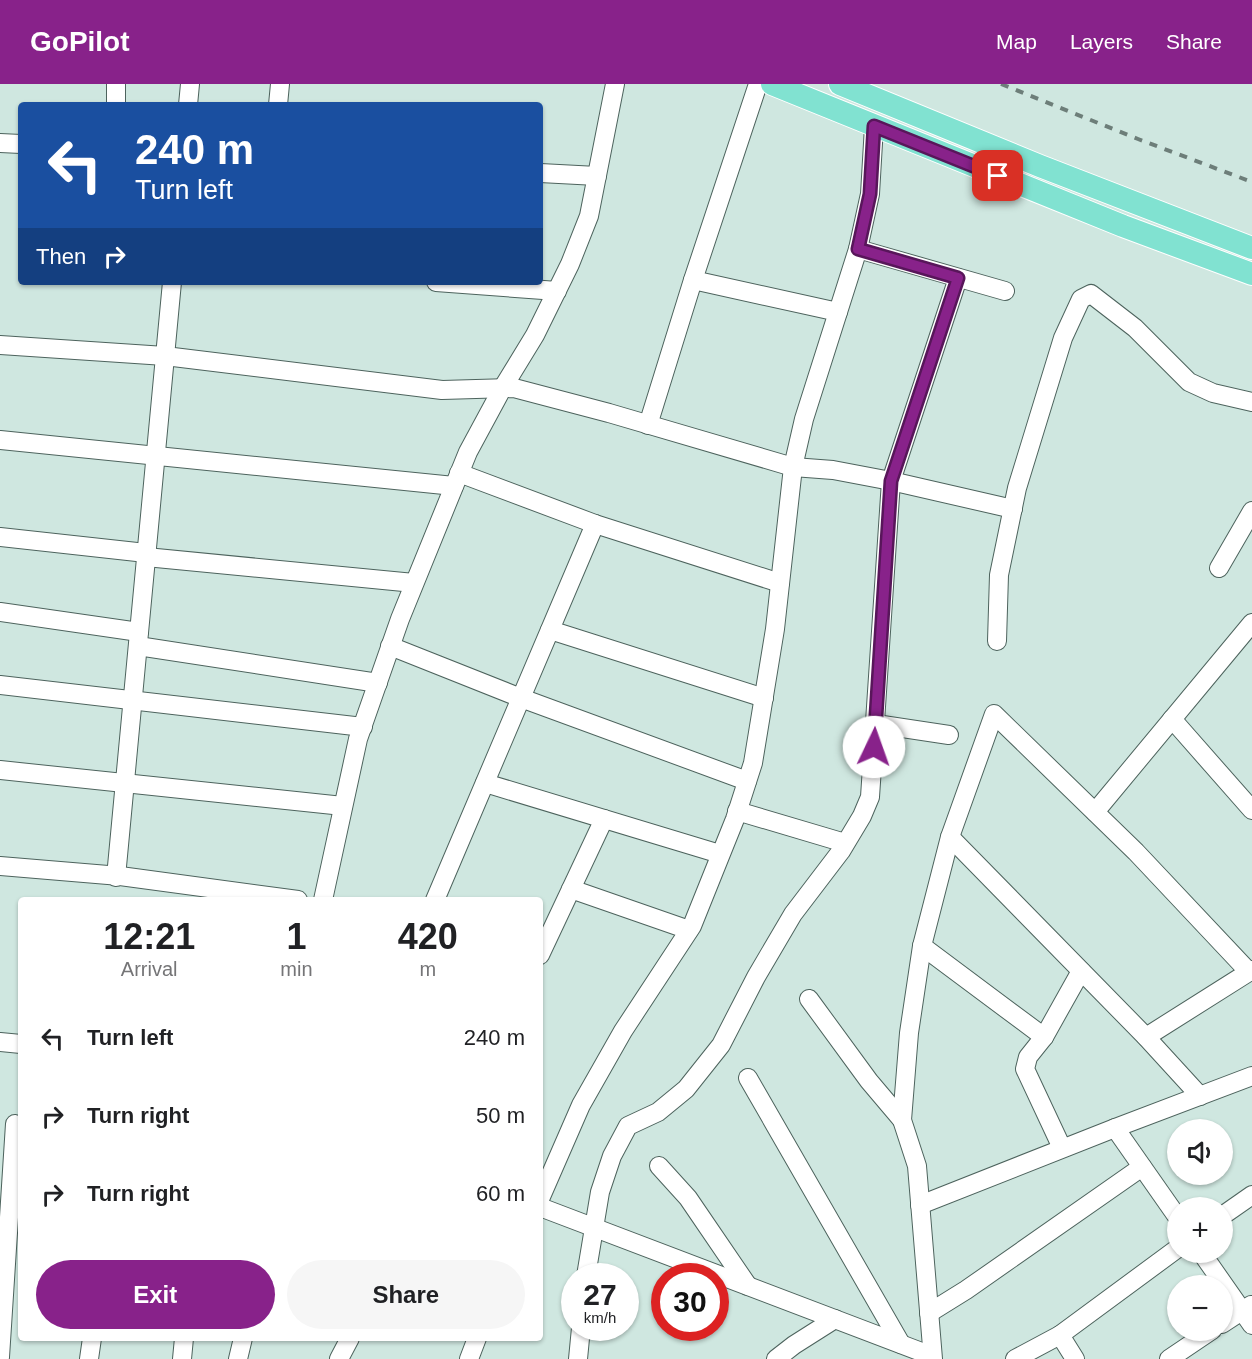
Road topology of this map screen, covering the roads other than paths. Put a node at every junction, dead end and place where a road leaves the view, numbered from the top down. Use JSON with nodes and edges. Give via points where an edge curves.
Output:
{"nodes":[{"id":1,"x":116,"y":84,"type":"edge"},
{"id":2,"x":190,"y":84,"type":"edge"},
{"id":3,"x":280,"y":84,"type":"edge"},
{"id":4,"x":615,"y":84,"type":"edge"},
{"id":5,"x":758,"y":84,"type":"edge"},
{"id":6,"x":772,"y":84,"type":"edge"},
{"id":7,"x":840,"y":84,"type":"edge"},
{"id":8,"x":116,"y":102,"type":"edge"},
{"id":9,"x":188,"y":102,"type":"edge"},
{"id":10,"x":278,"y":102,"type":"edge"},
{"id":11,"x":874,"y":126,"type":"junction"},
{"id":12,"x":0,"y":143,"type":"edge"},
{"id":13,"x":18,"y":144,"type":"edge"},
{"id":14,"x":543,"y":173,"type":"edge"},
{"id":15,"x":597,"y":176,"type":"junction"},
{"id":16,"x":1252,"y":248,"type":"edge"},
{"id":17,"x":858,"y":249,"type":"junction"},
{"id":18,"x":1252,"y":274,"type":"edge"},
{"id":19,"x":958,"y":278,"type":"junction"},
{"id":20,"x":693,"y":280,"type":"junction"},
{"id":21,"x":172,"y":285,"type":"edge"},
{"id":22,"x":476,"y":285,"type":"edge"},
{"id":23,"x":557,"y":291,"type":"junction"},
{"id":24,"x":1005,"y":291,"type":"dead end"},
{"id":25,"x":838,"y":312,"type":"junction"},
{"id":26,"x":0,"y":345,"type":"edge"},
{"id":27,"x":165,"y":356,"type":"junction"},
{"id":28,"x":502,"y":389,"type":"junction"},
{"id":29,"x":1252,"y":402,"type":"edge"},
{"id":30,"x":648,"y":425,"type":"junction"},
{"id":31,"x":0,"y":440,"type":"edge"},
{"id":32,"x":155,"y":455,"type":"junction"},
{"id":33,"x":793,"y":467,"type":"junction"},
{"id":34,"x":456,"y":480,"type":"junction"},
{"id":35,"x":891,"y":481,"type":"junction"},
{"id":36,"x":1012,"y":509,"type":"junction"},
{"id":37,"x":1252,"y":510,"type":"edge"},
{"id":38,"x":595,"y":524,"type":"junction"},
{"id":39,"x":0,"y":537,"type":"edge"},
{"id":40,"x":146,"y":555,"type":"junction"},
{"id":41,"x":1219,"y":568,"type":"dead end"},
{"id":42,"x":414,"y":583,"type":"junction"},
{"id":43,"x":780,"y":584,"type":"junction"},
{"id":44,"x":0,"y":612,"type":"edge"},
{"id":45,"x":1252,"y":623,"type":"edge"},
{"id":46,"x":550,"y":630,"type":"junction"},
{"id":47,"x":138,"y":639,"type":"junction"},
{"id":48,"x":997,"y":641,"type":"dead end"},
{"id":49,"x":390,"y":646,"type":"junction"},
{"id":50,"x":378,"y":683,"type":"junction"},
{"id":51,"x":0,"y":686,"type":"edge"},
{"id":52,"x":521,"y":698,"type":"junction"},
{"id":53,"x":764,"y":698,"type":"junction"},
{"id":54,"x":133,"y":700,"type":"junction"},
{"id":55,"x":1172,"y":719,"type":"junction"},
{"id":56,"x":876,"y":724,"type":"junction"},
{"id":57,"x":363,"y":727,"type":"junction"},
{"id":58,"x":949,"y":735,"type":"dead end"},
{"id":59,"x":0,"y":770,"type":"edge"},
{"id":60,"x":747,"y":781,"type":"junction"},
{"id":61,"x":125,"y":783,"type":"junction"},
{"id":62,"x":485,"y":783,"type":"junction"},
{"id":63,"x":343,"y":806,"type":"junction"},
{"id":64,"x":1252,"y":810,"type":"edge"},
{"id":65,"x":737,"y":811,"type":"junction"},
{"id":66,"x":1095,"y":812,"type":"junction"},
{"id":67,"x":604,"y":819,"type":"junction"},
{"id":68,"x":950,"y":837,"type":"junction"},
{"id":69,"x":845,"y":843,"type":"junction"},
{"id":70,"x":720,"y":854,"type":"junction"},
{"id":71,"x":0,"y":866,"type":"edge"},
{"id":72,"x":116,"y":877,"type":"junction"},
{"id":73,"x":571,"y":889,"type":"junction"},
{"id":74,"x":274,"y":897,"type":"edge"},
{"id":75,"x":324,"y":897,"type":"edge"},
{"id":76,"x":440,"y":897,"type":"edge"},
{"id":77,"x":547,"y":925,"type":"edge"},
{"id":78,"x":689,"y":930,"type":"junction"},
{"id":79,"x":543,"y":943,"type":"edge"},
{"id":80,"x":922,"y":946,"type":"junction"},
{"id":81,"x":1082,"y":971,"type":"junction"},
{"id":82,"x":1251,"y":971,"type":"edge"},
{"id":83,"x":809,"y":999,"type":"dead end"},
{"id":84,"x":1044,"y":1037,"type":"junction"},
{"id":85,"x":1146,"y":1037,"type":"junction"},
{"id":86,"x":0,"y":1042,"type":"edge"},
{"id":87,"x":18,"y":1044,"type":"edge"},
{"id":88,"x":1252,"y":1076,"type":"edge"},
{"id":89,"x":748,"y":1078,"type":"dead end"},
{"id":90,"x":1200,"y":1096,"type":"junction"},
{"id":91,"x":902,"y":1120,"type":"junction"},
{"id":92,"x":12,"y":1124,"type":"edge"},
{"id":93,"x":1115,"y":1128,"type":"junction"},
{"id":94,"x":1062,"y":1148,"type":"junction"},
{"id":95,"x":659,"y":1166,"type":"dead end"},
{"id":96,"x":1142,"y":1167,"type":"junction"},
{"id":97,"x":543,"y":1192,"type":"edge"},
{"id":98,"x":1252,"y":1195,"type":"edge"},
{"id":99,"x":1167,"y":1202,"type":"edge"},
{"id":100,"x":920,"y":1205,"type":"junction"},
{"id":101,"x":543,"y":1208,"type":"edge"},
{"id":102,"x":1233,"y":1208,"type":"edge"},
{"id":103,"x":594,"y":1227,"type":"junction"},
{"id":104,"x":1167,"y":1256,"type":"edge"},
{"id":105,"x":588,"y":1263,"type":"edge"},
{"id":106,"x":1210,"y":1263,"type":"edge"},
{"id":107,"x":748,"y":1286,"type":"junction"},
{"id":108,"x":929,"y":1313,"type":"junction"},
{"id":109,"x":1249,"y":1313,"type":"edge"},
{"id":110,"x":835,"y":1319,"type":"junction"},
{"id":111,"x":1233,"y":1320,"type":"edge"},
{"id":112,"x":1060,"y":1335,"type":"junction"},
{"id":113,"x":92,"y":1341,"type":"edge"},
{"id":114,"x":184,"y":1341,"type":"edge"},
{"id":115,"x":242,"y":1341,"type":"edge"},
{"id":116,"x":348,"y":1341,"type":"edge"},
{"id":117,"x":476,"y":1341,"type":"edge"},
{"id":118,"x":580,"y":1341,"type":"edge"},
{"id":119,"x":1196,"y":1341,"type":"edge"},
{"id":120,"x":901,"y":1344,"type":"junction"},
{"id":121,"x":0,"y":1357,"type":"edge"},
{"id":122,"x":932,"y":1358,"type":"edge"},
{"id":123,"x":89,"y":1359,"type":"edge"},
{"id":124,"x":182,"y":1359,"type":"edge"},
{"id":125,"x":238,"y":1359,"type":"edge"},
{"id":126,"x":339,"y":1359,"type":"edge"},
{"id":127,"x":469,"y":1359,"type":"edge"},
{"id":128,"x":578,"y":1359,"type":"edge"},
{"id":129,"x":776,"y":1359,"type":"edge"},
{"id":130,"x":1015,"y":1359,"type":"edge"},
{"id":131,"x":1075,"y":1359,"type":"edge"},
{"id":132,"x":1169,"y":1359,"type":"edge"}],
"edges":[{"from":1,"to":8,"type":"street"},
{"from":2,"to":9,"type":"street"},
{"from":3,"to":10,"type":"street"},
{"from":4,"to":15,"type":"street"},
{"from":5,"to":20,"type":"street"},
{"from":6,"to":11,"type":"main road"},
{"from":7,"to":16,"type":"main road"},
{"from":11,"to":17,"type":"street","via":[[870,194]]},
{"from":11,"to":18,"type":"main road"},
{"from":12,"to":13,"type":"street"},
{"from":14,"to":15,"type":"street"},
{"from":15,"to":23,"type":"street","via":[[589,216]]},
{"from":17,"to":19,"type":"street"},
{"from":17,"to":25,"type":"street"},
{"from":19,"to":24,"type":"street"},
{"from":19,"to":35,"type":"street"},
{"from":20,"to":25,"type":"street"},
{"from":20,"to":30,"type":"street"},
{"from":21,"to":27,"type":"street"},
{"from":22,"to":23,"type":"street"},
{"from":23,"to":28,"type":"street"},
{"from":25,"to":33,"type":"street"},
{"from":26,"to":27,"type":"street"},
{"from":27,"to":28,"type":"street","via":[[442,390]]},
{"from":27,"to":32,"type":"street"},
{"from":28,"to":30,"type":"street","via":[[514,388]]},
{"from":28,"to":34,"type":"street"},
{"from":29,"to":36,"type":"street","via":[[1213,393],[1189,382],[1135,328],[1091,294],[1081,299],[1063,338]]},
{"from":30,"to":33,"type":"street"},
{"from":31,"to":32,"type":"street"},
{"from":32,"to":34,"type":"street","via":[[277,470]]},
{"from":32,"to":40,"type":"street"},
{"from":33,"to":35,"type":"street"},
{"from":33,"to":43,"type":"street"},
{"from":34,"to":38,"type":"street"},
{"from":34,"to":42,"type":"street"},
{"from":35,"to":36,"type":"street"},
{"from":35,"to":56,"type":"street"},
{"from":36,"to":48,"type":"street","via":[[999,575]]},
{"from":37,"to":41,"type":"street"},
{"from":38,"to":43,"type":"street"},
{"from":38,"to":46,"type":"street"},
{"from":39,"to":40,"type":"street"},
{"from":40,"to":42,"type":"street"},
{"from":40,"to":47,"type":"street"},
{"from":42,"to":49,"type":"street"},
{"from":43,"to":53,"type":"street"},
{"from":44,"to":47,"type":"street"},
{"from":45,"to":55,"type":"street"},
{"from":46,"to":52,"type":"street"},
{"from":46,"to":53,"type":"street"},
{"from":47,"to":50,"type":"street"},
{"from":47,"to":54,"type":"street"},
{"from":49,"to":50,"type":"street"},
{"from":49,"to":52,"type":"street"},
{"from":50,"to":57,"type":"street"},
{"from":51,"to":54,"type":"street"},
{"from":52,"to":60,"type":"street"},
{"from":52,"to":62,"type":"street"},
{"from":53,"to":60,"type":"street"},
{"from":54,"to":57,"type":"street"},
{"from":54,"to":61,"type":"street"},
{"from":55,"to":64,"type":"street"},
{"from":55,"to":66,"type":"street"},
{"from":56,"to":58,"type":"street"},
{"from":56,"to":69,"type":"street","via":[[870,797]]},
{"from":57,"to":63,"type":"street"},
{"from":59,"to":61,"type":"street"},
{"from":60,"to":65,"type":"street"},
{"from":61,"to":63,"type":"street"},
{"from":61,"to":72,"type":"street"},
{"from":62,"to":67,"type":"street"},
{"from":62,"to":76,"type":"street"},
{"from":63,"to":75,"type":"street"},
{"from":65,"to":69,"type":"street"},
{"from":65,"to":70,"type":"street"},
{"from":66,"to":68,"type":"street","via":[[994,714]]},
{"from":66,"to":82,"type":"street"},
{"from":67,"to":70,"type":"street"},
{"from":67,"to":73,"type":"street"},
{"from":68,"to":80,"type":"street"},
{"from":68,"to":81,"type":"street"},
{"from":69,"to":103,"type":"street","via":[[793,914],[721,1045],[686,1089],[658,1112],[628,1126],[612,1156]]},
{"from":70,"to":78,"type":"street"},
{"from":71,"to":72,"type":"street"},
{"from":72,"to":74,"type":"street"},
{"from":73,"to":77,"type":"street"},
{"from":73,"to":78,"type":"street"},
{"from":77,"to":79,"type":"street"},
{"from":78,"to":97,"type":"street","via":[[623,1031],[581,1105]]},
{"from":80,"to":84,"type":"street"},
{"from":80,"to":91,"type":"street"},
{"from":81,"to":84,"type":"street"},
{"from":81,"to":85,"type":"street"},
{"from":82,"to":85,"type":"street"},
{"from":83,"to":91,"type":"street"},
{"from":84,"to":94,"type":"street","via":[[1028,1057],[1025,1069]]},
{"from":85,"to":90,"type":"street"},
{"from":86,"to":87,"type":"street"},
{"from":88,"to":90,"type":"street"},
{"from":89,"to":120,"type":"street"},
{"from":90,"to":93,"type":"street"},
{"from":91,"to":100,"type":"street","via":[[917,1166]]},
{"from":92,"to":121,"type":"street"},
{"from":93,"to":94,"type":"street"},
{"from":93,"to":96,"type":"street"},
{"from":94,"to":100,"type":"street"},
{"from":95,"to":107,"type":"street","via":[[688,1198]]},
{"from":96,"to":99,"type":"street"},
{"from":96,"to":108,"type":"street"},
{"from":98,"to":102,"type":"street"},
{"from":100,"to":108,"type":"street"},
{"from":101,"to":103,"type":"street"},
{"from":103,"to":105,"type":"street"},
{"from":103,"to":107,"type":"street"},
{"from":104,"to":112,"type":"street"},
{"from":106,"to":109,"type":"street"},
{"from":107,"to":110,"type":"street"},
{"from":108,"to":122,"type":"street"},
{"from":109,"to":111,"type":"street"},
{"from":110,"to":120,"type":"street"},
{"from":110,"to":129,"type":"street"},
{"from":112,"to":130,"type":"street"},
{"from":112,"to":131,"type":"street"},
{"from":113,"to":123,"type":"street"},
{"from":114,"to":124,"type":"street"},
{"from":115,"to":125,"type":"street"},
{"from":116,"to":126,"type":"street"},
{"from":117,"to":127,"type":"street"},
{"from":118,"to":128,"type":"street"},
{"from":119,"to":132,"type":"street"},
{"from":120,"to":122,"type":"street"}]}
